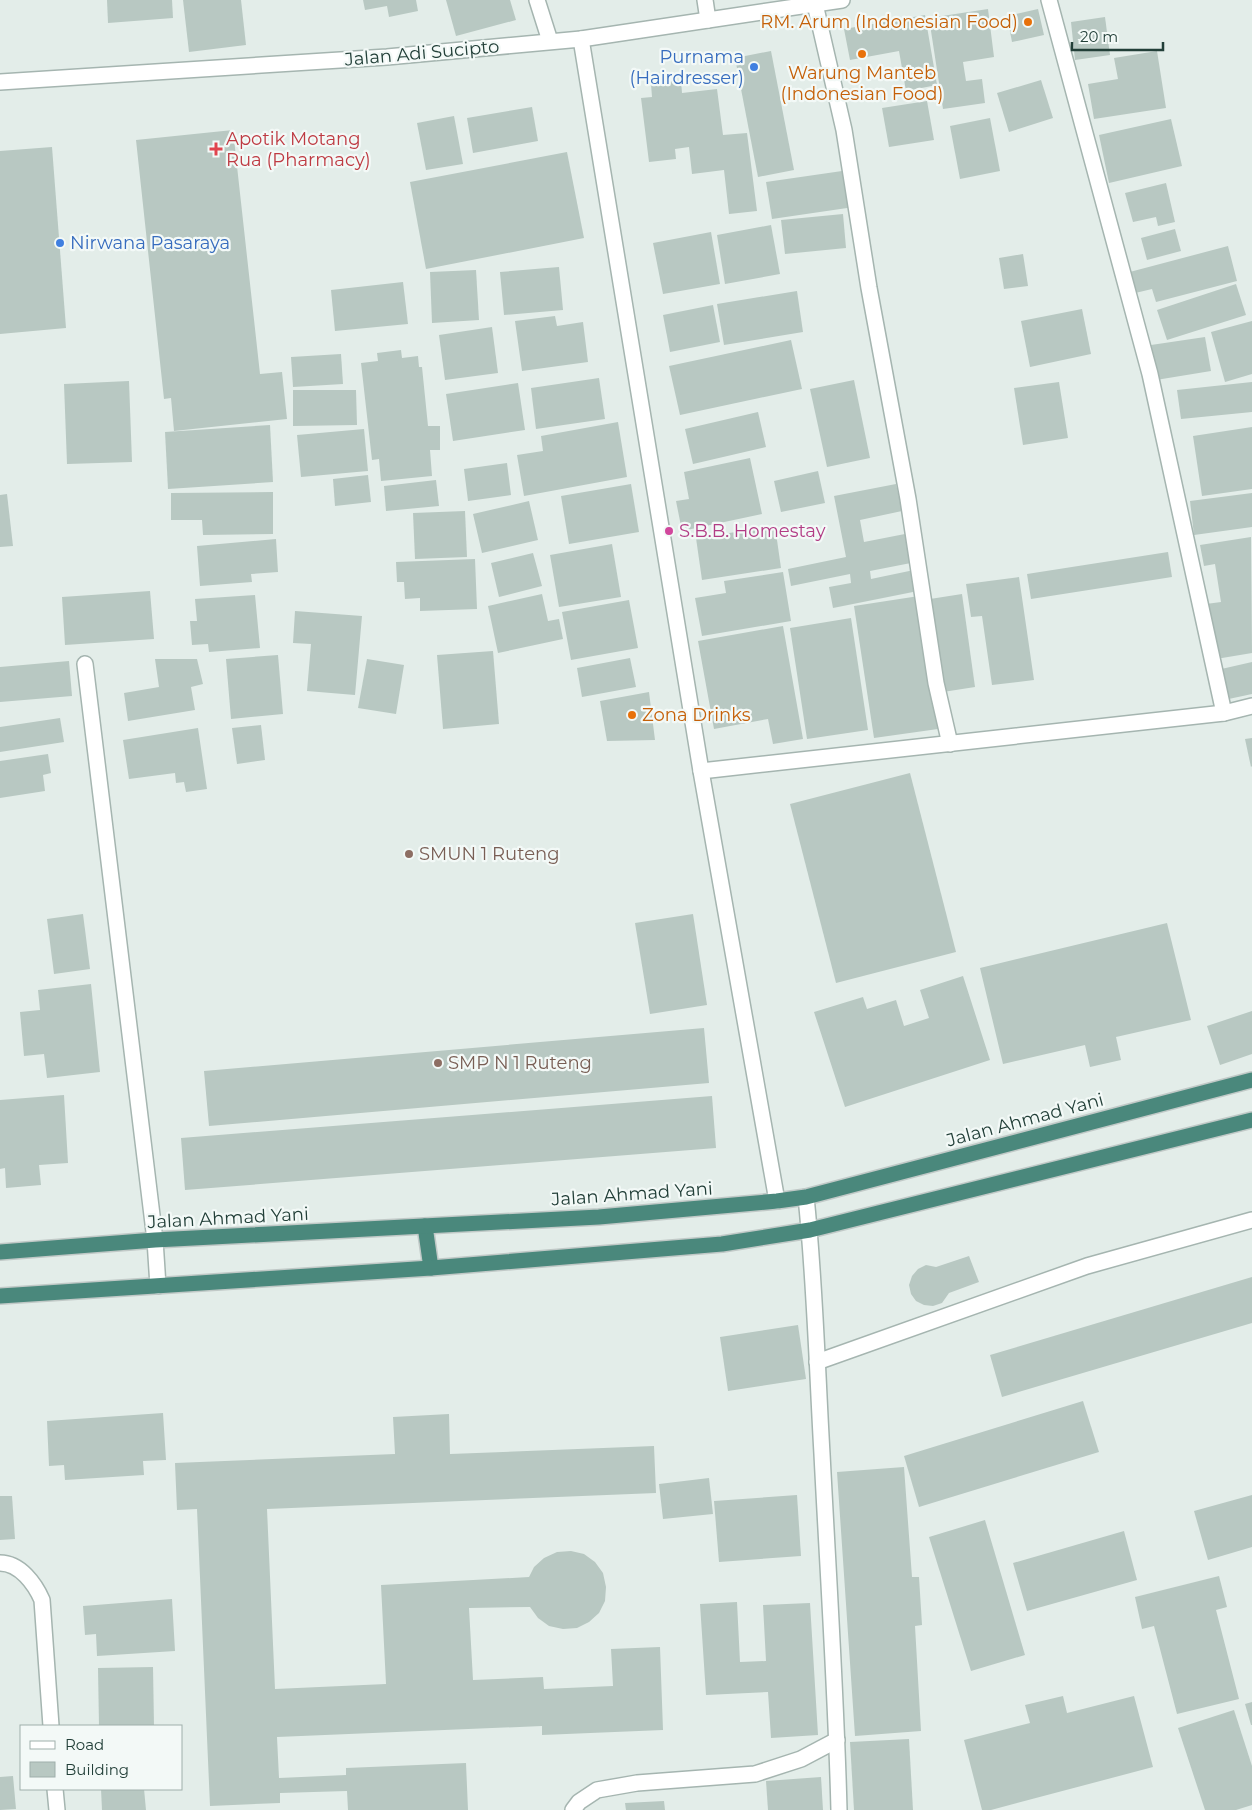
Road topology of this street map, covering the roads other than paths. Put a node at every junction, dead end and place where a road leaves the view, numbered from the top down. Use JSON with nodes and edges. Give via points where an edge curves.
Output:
{"nodes":[{"id":1,"x":537,"y":0,"type":"edge"},
{"id":2,"x":705,"y":0,"type":"edge"},
{"id":3,"x":842,"y":0,"type":"edge"},
{"id":4,"x":1049,"y":0,"type":"edge"},
{"id":5,"x":814,"y":4,"type":"junction"},
{"id":6,"x":708,"y":20,"type":"junction"},
{"id":7,"x":581,"y":39,"type":"junction"},
{"id":8,"x":550,"y":42,"type":"junction"},
{"id":9,"x":0,"y":82,"type":"edge"},
{"id":10,"x":85,"y":664,"type":"dead end"},
{"id":11,"x":1252,"y":706,"type":"edge"},
{"id":12,"x":1224,"y":713,"type":"junction"},
{"id":13,"x":950,"y":744,"type":"junction"},
{"id":14,"x":701,"y":771,"type":"junction"},
{"id":15,"x":1252,"y":1080,"type":"edge"},
{"id":16,"x":1252,"y":1120,"type":"edge"},
{"id":17,"x":806,"y":1197,"type":"junction"},
{"id":18,"x":777,"y":1201,"type":"junction"},
{"id":19,"x":1252,"y":1220,"type":"edge"},
{"id":20,"x":425,"y":1226,"type":"junction"},
{"id":21,"x":810,"y":1230,"type":"junction"},
{"id":22,"x":155,"y":1240,"type":"junction"},
{"id":23,"x":0,"y":1252,"type":"edge"},
{"id":24,"x":431,"y":1268,"type":"junction"},
{"id":25,"x":158,"y":1286,"type":"junction"},
{"id":26,"x":0,"y":1296,"type":"edge"},
{"id":27,"x":817,"y":1362,"type":"junction"},
{"id":28,"x":0,"y":1563,"type":"edge"},
{"id":29,"x":51,"y":1725,"type":"edge"},
{"id":30,"x":837,"y":1740,"type":"junction"},
{"id":31,"x":55,"y":1790,"type":"edge"},
{"id":32,"x":57,"y":1810,"type":"edge"},
{"id":33,"x":573,"y":1810,"type":"edge"},
{"id":34,"x":839,"y":1810,"type":"edge"}],
"edges":[{"from":1,"to":8,"type":"street"},
{"from":2,"to":6,"type":"street"},
{"from":3,"to":5,"type":"street","name":"Jalan Adi Sucipto"},
{"from":4,"to":12,"type":"street","via":[[1150,374]]},
{"from":5,"to":6,"type":"street","name":"Jalan Adi Sucipto"},
{"from":5,"to":13,"type":"street","via":[[844,130],[908,499],[936,683]]},
{"from":6,"to":7,"type":"street","name":"Jalan Adi Sucipto"},
{"from":7,"to":8,"type":"street","name":"Jalan Adi Sucipto"},
{"from":7,"to":14,"type":"street"},
{"from":8,"to":9,"type":"street","name":"Jalan Adi Sucipto","via":[[387,57]]},
{"from":10,"to":22,"type":"street"},
{"from":11,"to":12,"type":"street"},
{"from":12,"to":13,"type":"street"},
{"from":13,"to":14,"type":"street"},
{"from":14,"to":18,"type":"street"},
{"from":15,"to":17,"type":"highway","name":"Jalan Ahmad Yani"},
{"from":16,"to":21,"type":"highway"},
{"from":17,"to":18,"type":"highway","name":"Jalan Ahmad Yani"},
{"from":17,"to":21,"type":"street"},
{"from":18,"to":20,"type":"highway","name":"Jalan Ahmad Yani","via":[[599,1217]]},
{"from":19,"to":27,"type":"street","via":[[1087,1266]]},
{"from":20,"to":22,"type":"highway","name":"Jalan Ahmad Yani"},
{"from":20,"to":24,"type":"highway"},
{"from":21,"to":24,"type":"highway","via":[[722,1244]]},
{"from":21,"to":27,"type":"street"},
{"from":22,"to":23,"type":"highway","name":"Jalan Ahmad Yani"},
{"from":22,"to":25,"type":"street"},
{"from":24,"to":25,"type":"highway"},
{"from":25,"to":26,"type":"highway"},
{"from":27,"to":30,"type":"street"},
{"from":28,"to":29,"type":"street","via":[[28,1578],[42,1600]]},
{"from":30,"to":33,"type":"street","via":[[800,1759],[755,1774],[637,1782],[597,1790]]},
{"from":30,"to":34,"type":"street"},
{"from":31,"to":32,"type":"street"}]}
